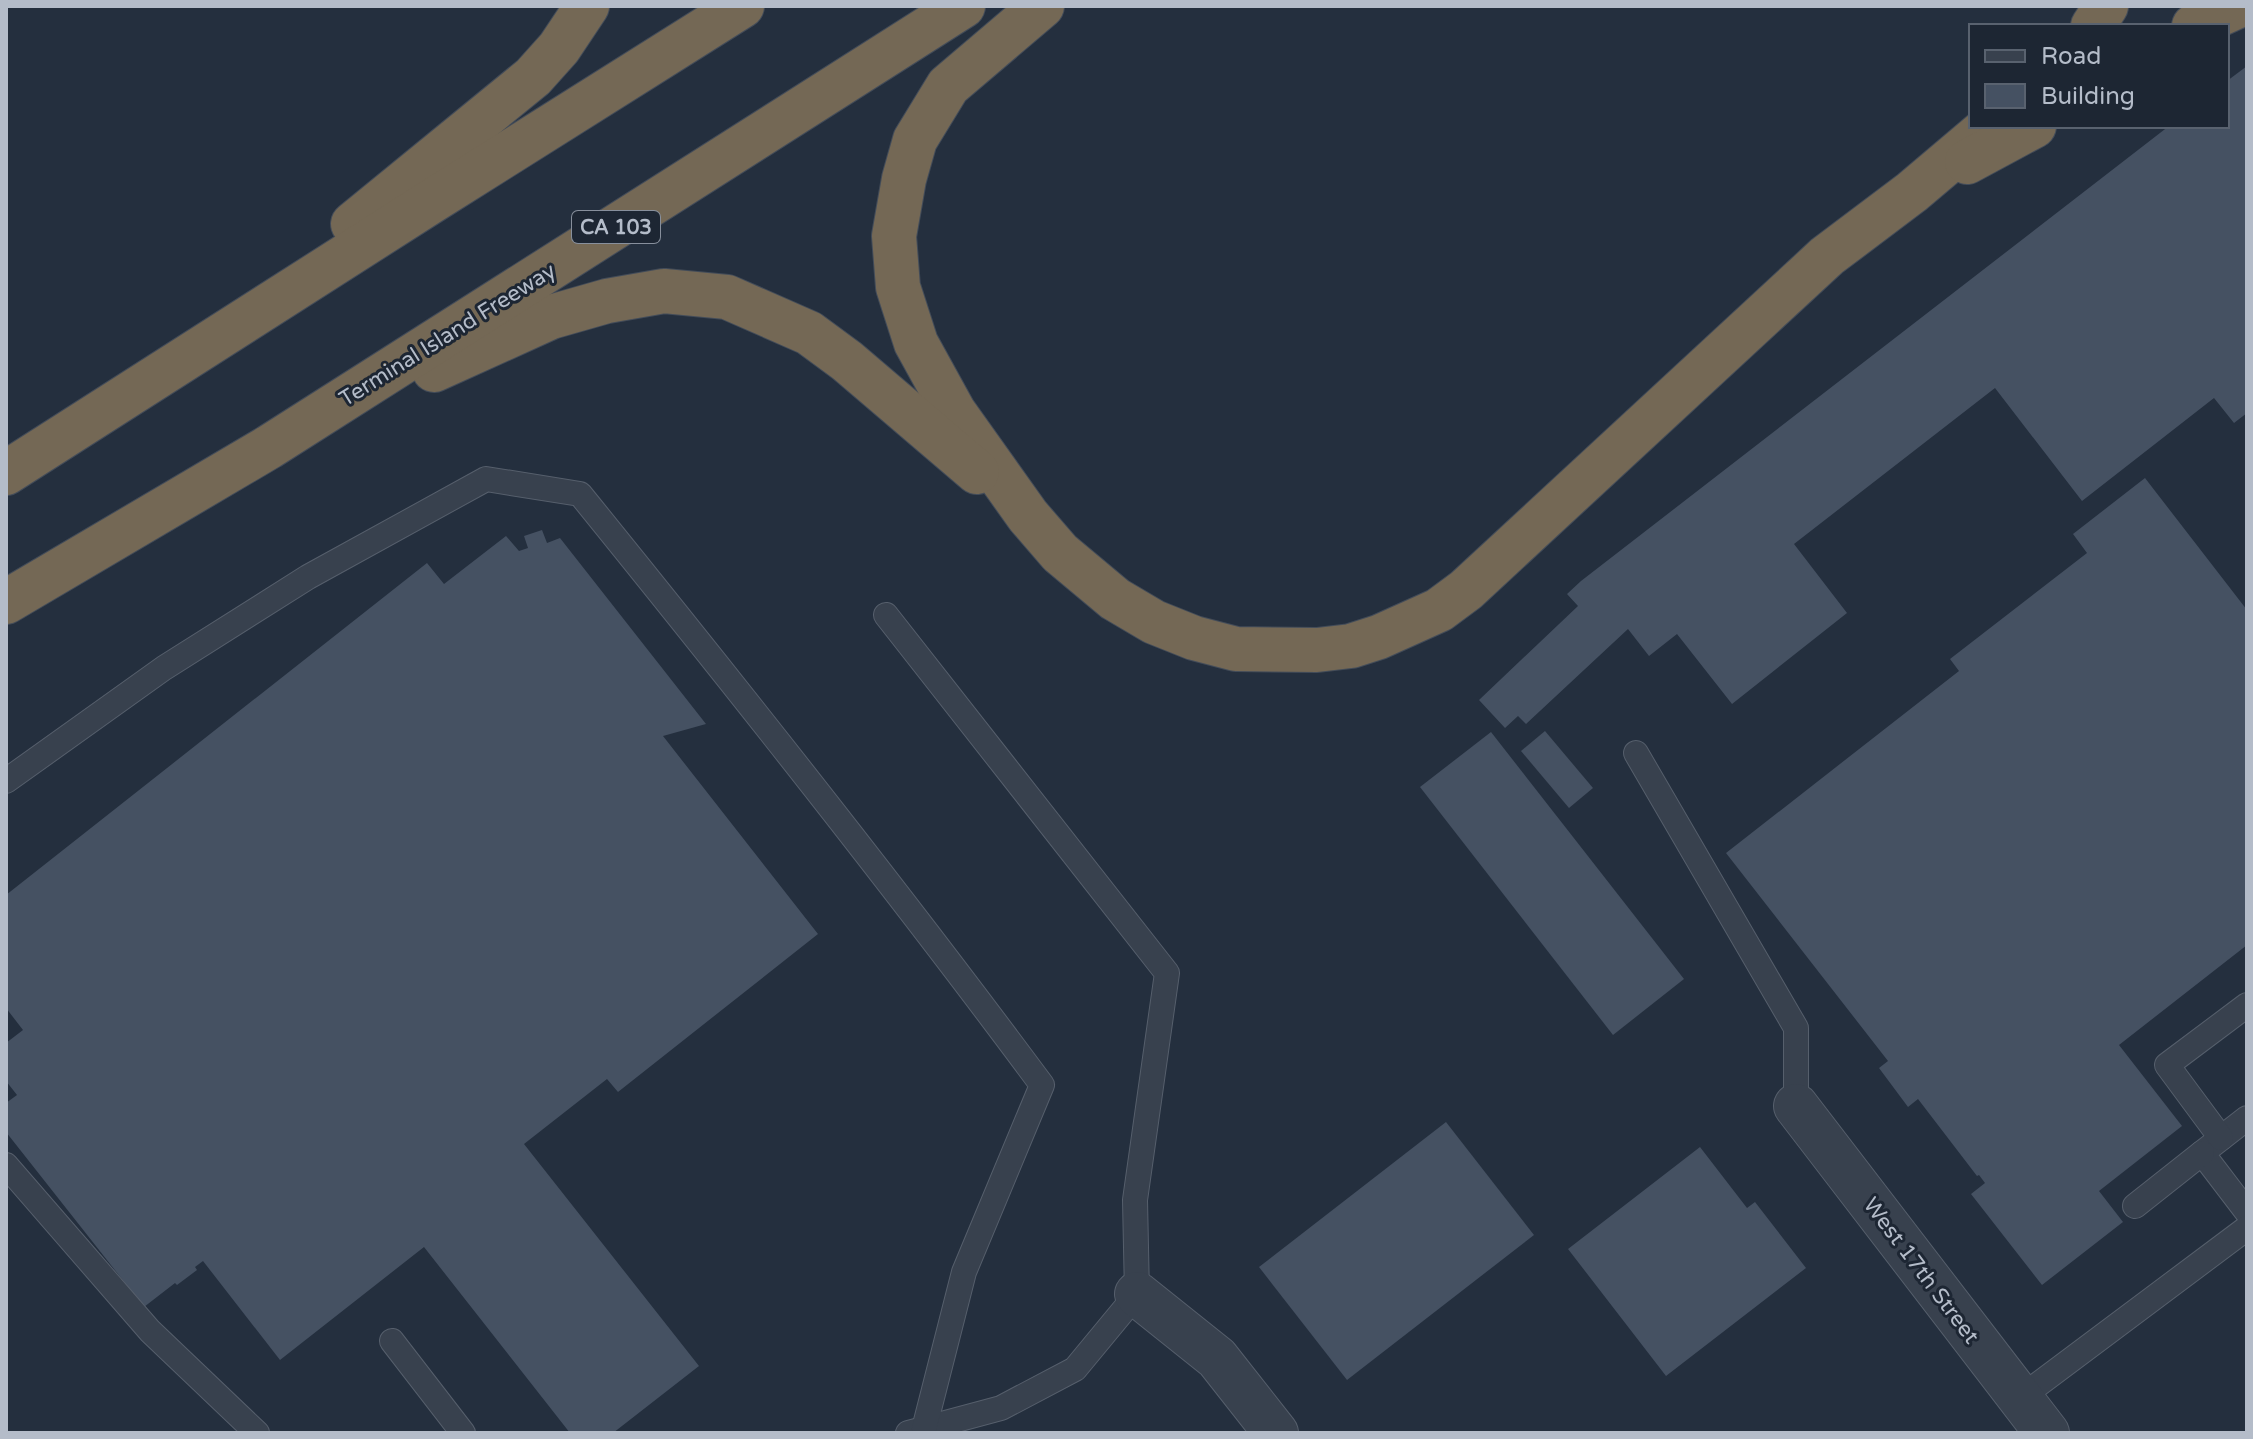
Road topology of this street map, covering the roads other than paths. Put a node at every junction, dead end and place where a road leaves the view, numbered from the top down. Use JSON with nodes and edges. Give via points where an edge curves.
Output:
{"nodes":[{"id":1,"x":587,"y":6,"type":"edge"},
{"id":2,"x":742,"y":6,"type":"edge"},
{"id":3,"x":963,"y":6,"type":"edge"},
{"id":4,"x":1042,"y":6,"type":"edge"},
{"id":5,"x":2106,"y":6,"type":"edge"},
{"id":6,"x":2238,"y":6,"type":"edge"},
{"id":7,"x":2094,"y":24,"type":"edge"},
{"id":8,"x":2198,"y":24,"type":"edge"},
{"id":9,"x":1988,"y":128,"type":"edge"},
{"id":10,"x":2030,"y":128,"type":"edge"},
{"id":11,"x":1912,"y":192,"type":"junction"},
{"id":12,"x":196,"y":353,"type":"junction"},
{"id":13,"x":269,"y":447,"type":"junction"},
{"id":14,"x":6,"y":473,"type":"edge"},
{"id":15,"x":1028,"y":516,"type":"junction"},
{"id":16,"x":6,"y":602,"type":"edge"},
{"id":17,"x":886,"y":615,"type":"dead end"},
{"id":18,"x":1636,"y":753,"type":"dead end"},
{"id":19,"x":6,"y":781,"type":"edge"},
{"id":20,"x":2247,"y":1005,"type":"edge"},
{"id":21,"x":1796,"y":1106,"type":"joint"},
{"id":22,"x":2247,"y":1118,"type":"edge"},
{"id":23,"x":2221,"y":1138,"type":"junction"},
{"id":24,"x":2202,"y":1153,"type":"junction"},
{"id":25,"x":6,"y":1165,"type":"edge"},
{"id":26,"x":2135,"y":1206,"type":"dead end"},
{"id":27,"x":2247,"y":1212,"type":"edge"},
{"id":28,"x":2247,"y":1228,"type":"edge"},
{"id":29,"x":1137,"y":1294,"type":"junction"},
{"id":30,"x":392,"y":1341,"type":"dead end"},
{"id":31,"x":2020,"y":1398,"type":"junction"},
{"id":32,"x":916,"y":1431,"type":"edge"},
{"id":33,"x":257,"y":1433,"type":"edge"},
{"id":34,"x":463,"y":1433,"type":"edge"},
{"id":35,"x":1276,"y":1433,"type":"edge"},
{"id":36,"x":2047,"y":1433,"type":"edge"}],
"edges":[{"from":1,"to":12,"type":"highway","via":[[533,77]]},
{"from":2,"to":12,"type":"highway"},
{"from":3,"to":13,"type":"highway","name":"Terminal Island Freeway","number":"CA 103"},
{"from":4,"to":15,"type":"highway","via":[[948,86],[915,140],[894,236],[898,287],[916,343],[954,412]]},
{"from":5,"to":7,"type":"highway"},
{"from":6,"to":8,"type":"highway"},
{"from":9,"to":11,"type":"highway"},
{"from":10,"to":11,"type":"highway"},
{"from":11,"to":15,"type":"highway","via":[[1827,256],[1466,590],[1439,610],[1379,637],[1351,646],[1305,650],[1236,649],[1194,638],[1115,599],[1060,553]]},
{"from":12,"to":14,"type":"highway"},
{"from":13,"to":15,"type":"highway","via":[[551,317],[664,291],[702,294],[727,297],[809,333]]},
{"from":13,"to":16,"type":"highway","name":"Terminal Island Freeway","number":"CA 103"},
{"from":17,"to":29,"type":"lane","via":[[1167,973],[1135,1200]]},
{"from":18,"to":21,"type":"lane","via":[[1796,1028]]},
{"from":19,"to":32,"type":"lane","via":[[164,668],[308,577],[486,479],[580,494],[750,704],[1042,1085],[964,1272]]},
{"from":20,"to":23,"type":"lane","via":[[2167,1065]]},
{"from":21,"to":31,"type":"street","name":"West 17th Street"},
{"from":22,"to":23,"type":"lane"},
{"from":23,"to":24,"type":"lane"},
{"from":24,"to":26,"type":"lane"},
{"from":24,"to":27,"type":"lane"},
{"from":25,"to":33,"type":"lane","via":[[150,1331]]},
{"from":28,"to":31,"type":"lane"},
{"from":29,"to":32,"type":"lane","via":[[1075,1369],[1001,1408]]},
{"from":29,"to":35,"type":"street","via":[[1217,1358]]},
{"from":30,"to":34,"type":"lane"},
{"from":31,"to":36,"type":"street","name":"West 17th Street"}]}
